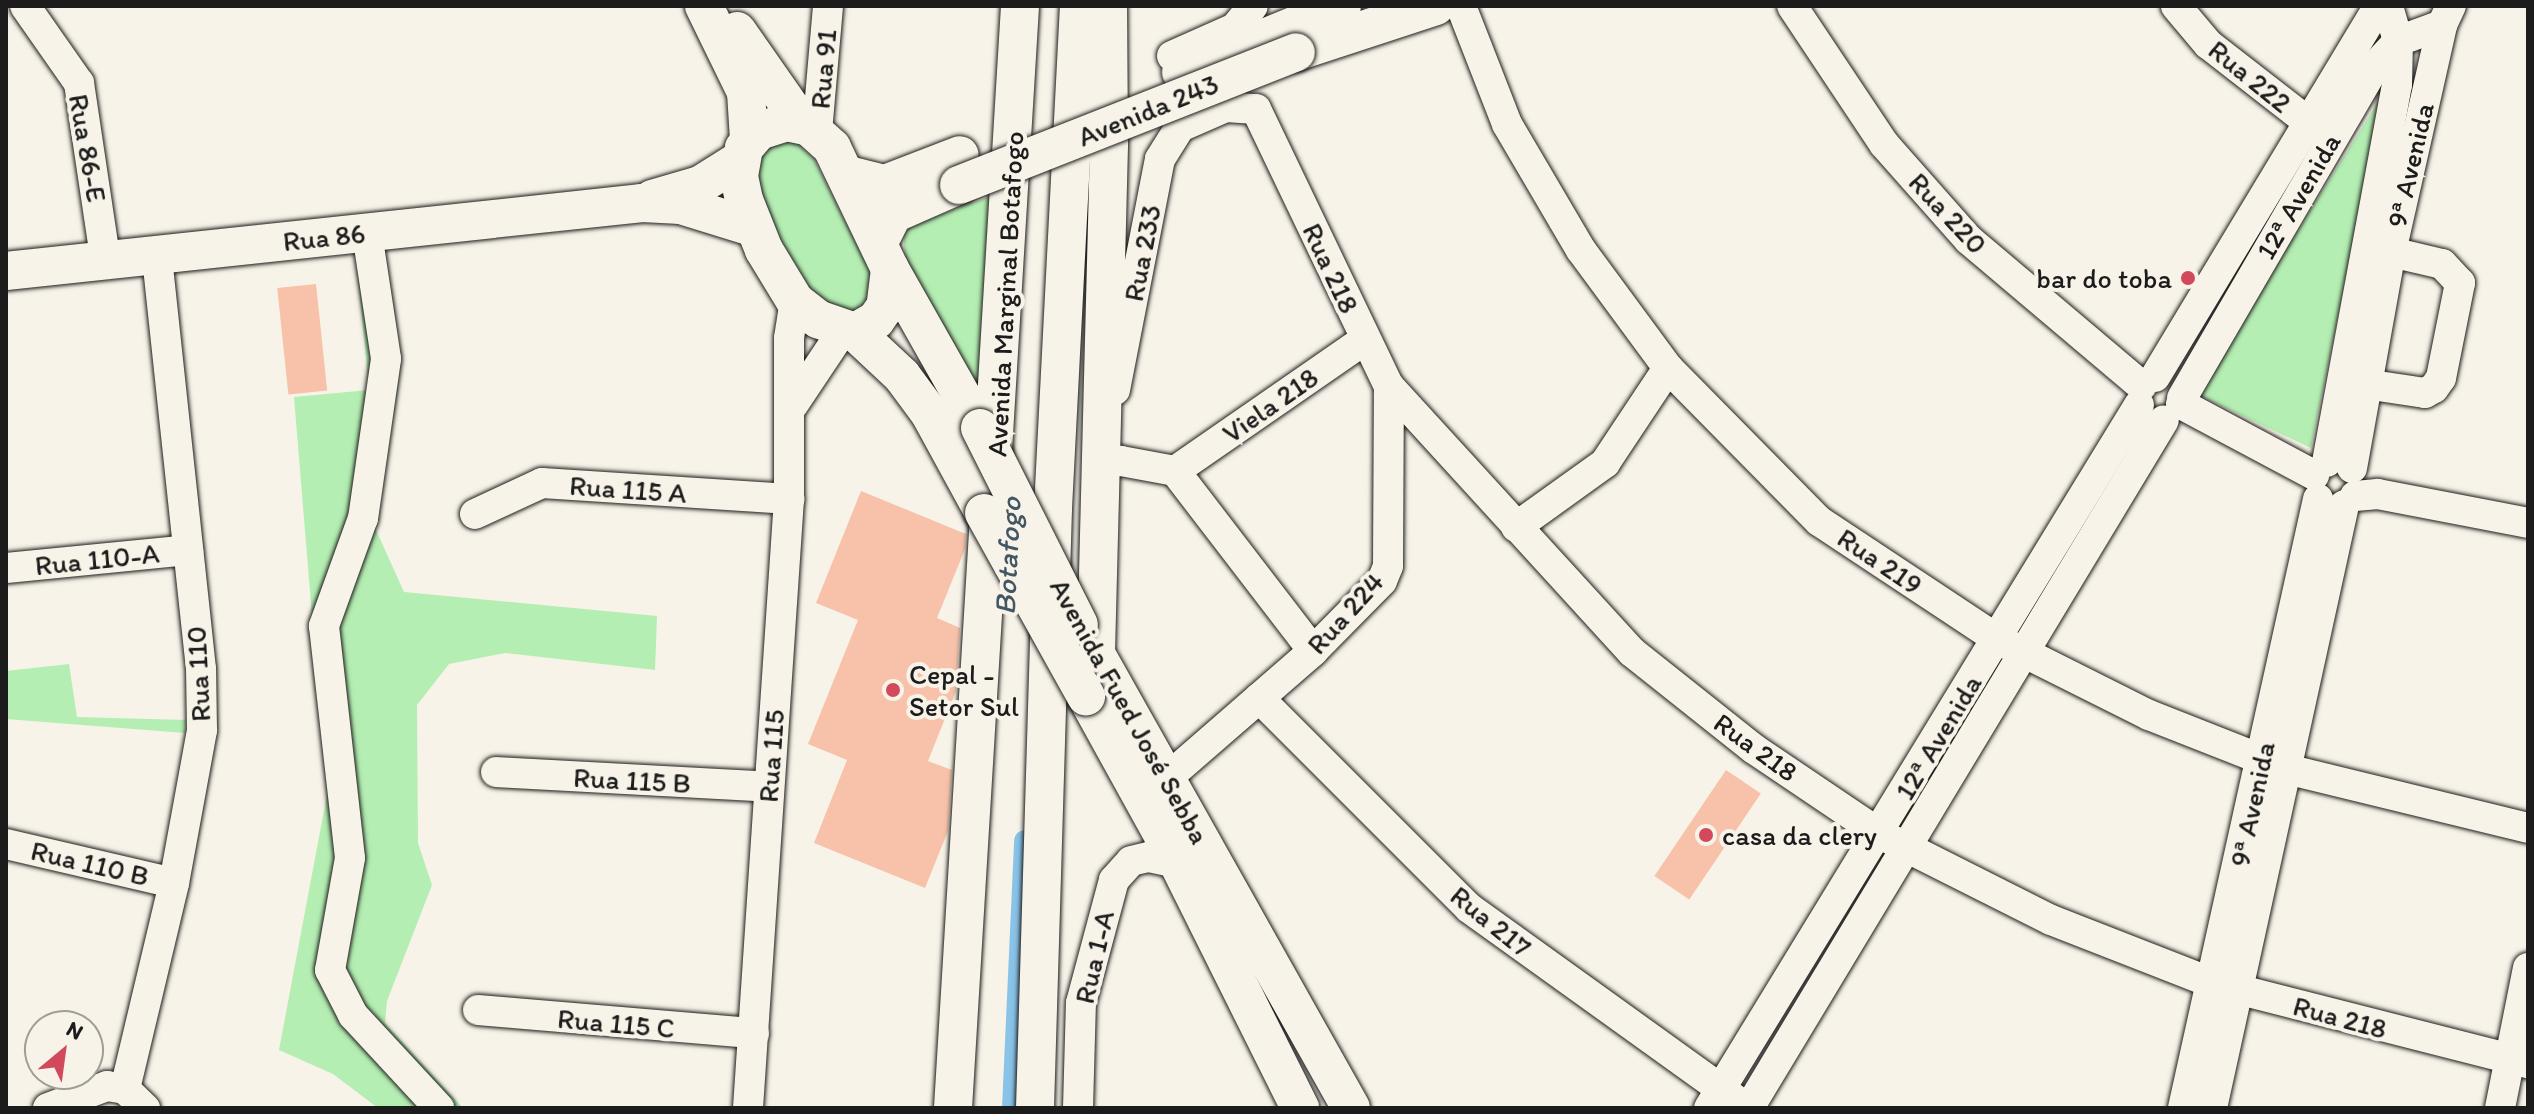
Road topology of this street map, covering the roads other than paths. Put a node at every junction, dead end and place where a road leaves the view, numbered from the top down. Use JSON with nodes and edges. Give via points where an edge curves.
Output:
{"nodes":[{"id":1,"x":25,"y":6,"type":"edge"},
{"id":2,"x":704,"y":6,"type":"edge"},
{"id":3,"x":720,"y":6,"type":"edge"},
{"id":4,"x":828,"y":6,"type":"edge"},
{"id":5,"x":1020,"y":6,"type":"edge"},
{"id":6,"x":1079,"y":6,"type":"edge"},
{"id":7,"x":1108,"y":6,"type":"edge"},
{"id":8,"x":1342,"y":6,"type":"edge"},
{"id":9,"x":1436,"y":6,"type":"edge"},
{"id":10,"x":1461,"y":6,"type":"edge"},
{"id":11,"x":1792,"y":6,"type":"edge"},
{"id":12,"x":2176,"y":6,"type":"edge"},
{"id":13,"x":2379,"y":6,"type":"edge"},
{"id":14,"x":2388,"y":6,"type":"edge"},
{"id":15,"x":1253,"y":9,"type":"edge"},
{"id":16,"x":2447,"y":15,"type":"edge"},
{"id":17,"x":2398,"y":41,"type":"junction"},
{"id":18,"x":1177,"y":64,"type":"junction"},
{"id":19,"x":1256,"y":109,"type":"joint"},
{"id":20,"x":809,"y":128,"type":"junction"},
{"id":21,"x":2321,"y":132,"type":"junction"},
{"id":22,"x":745,"y":150,"type":"junction"},
{"id":23,"x":960,"y":170,"type":"junction"},
{"id":24,"x":848,"y":175,"type":"junction"},
{"id":25,"x":642,"y":203,"type":"junction"},
{"id":26,"x":755,"y":228,"type":"junction"},
{"id":27,"x":367,"y":233,"type":"junction"},
{"id":28,"x":2391,"y":252,"type":"junction"},
{"id":29,"x":157,"y":254,"type":"junction"},
{"id":30,"x":885,"y":255,"type":"junction"},
{"id":31,"x":105,"y":257,"type":"junction"},
{"id":32,"x":6,"y":271,"type":"edge"},
{"id":33,"x":795,"y":301,"type":"junction"},
{"id":34,"x":849,"y":331,"type":"junction"},
{"id":35,"x":1364,"y":340,"type":"junction"},
{"id":36,"x":1668,"y":368,"type":"junction"},
{"id":37,"x":2365,"y":384,"type":"junction"},
{"id":38,"x":1389,"y":386,"type":"junction"},
{"id":39,"x":2161,"y":398,"type":"junction"},
{"id":40,"x":793,"y":405,"type":"junction"},
{"id":41,"x":1101,"y":464,"type":"junction"},
{"id":42,"x":1175,"y":471,"type":"junction"},
{"id":43,"x":2343,"y":485,"type":"junction"},
{"id":44,"x":789,"y":499,"type":"junction"},
{"id":45,"x":475,"y":514,"type":"dead end"},
{"id":46,"x":2528,"y":523,"type":"edge"},
{"id":47,"x":1516,"y":527,"type":"junction"},
{"id":48,"x":188,"y":550,"type":"junction"},
{"id":49,"x":6,"y":568,"type":"edge"},
{"id":50,"x":1087,"y":638,"type":"junction"},
{"id":51,"x":2010,"y":645,"type":"junction"},
{"id":52,"x":1313,"y":651,"type":"junction"},
{"id":53,"x":1259,"y":698,"type":"junction"},
{"id":54,"x":1091,"y":703,"type":"junction"},
{"id":55,"x":2273,"y":764,"type":"junction"},
{"id":56,"x":496,"y":772,"type":"dead end"},
{"id":57,"x":1166,"y":779,"type":"junction"},
{"id":58,"x":769,"y":787,"type":"junction"},
{"id":59,"x":2528,"y":828,"type":"edge"},
{"id":60,"x":1893,"y":841,"type":"junction"},
{"id":61,"x":6,"y":844,"type":"edge"},
{"id":62,"x":1178,"y":863,"type":"junction"},
{"id":63,"x":174,"y":883,"type":"junction"},
{"id":64,"x":2528,"y":968,"type":"edge"},
{"id":65,"x":2227,"y":987,"type":"junction"},
{"id":66,"x":478,"y":1010,"type":"dead end"},
{"id":67,"x":754,"y":1033,"type":"junction"},
{"id":68,"x":2519,"y":1062,"type":"edge"},
{"id":69,"x":135,"y":1098,"type":"edge"},
{"id":70,"x":1714,"y":1099,"type":"edge"},
{"id":71,"x":48,"y":1108,"type":"edge"},
{"id":72,"x":439,"y":1108,"type":"edge"},
{"id":73,"x":748,"y":1108,"type":"edge"},
{"id":74,"x":953,"y":1108,"type":"edge"},
{"id":75,"x":1035,"y":1108,"type":"edge"},
{"id":76,"x":1078,"y":1108,"type":"edge"},
{"id":77,"x":1300,"y":1108,"type":"edge"},
{"id":78,"x":1351,"y":1108,"type":"edge"},
{"id":79,"x":1750,"y":1108,"type":"edge"},
{"id":80,"x":2183,"y":1108,"type":"edge"},
{"id":81,"x":2212,"y":1108,"type":"edge"},
{"id":82,"x":2500,"y":1108,"type":"edge"}],
"edges":[{"from":1,"to":31,"type":"street","name":"Rua 86-E","via":[[79,83]]},
{"from":2,"to":22,"type":"main road","via":[[746,92]]},
{"from":3,"to":20,"type":"main road","name":"Avenida Fued José Sebba"},
{"from":4,"to":20,"type":"street","name":"Rua 91"},
{"from":5,"to":74,"type":"main road","name":"Avenida Marginal Botafogo"},
{"from":6,"to":75,"type":"main road","name":"Avenida Marginal Botafogo","via":[[1053,508]]},
{"from":7,"to":41,"type":"main road"},
{"from":8,"to":18,"type":"main road","name":"Avenida 243"},
{"from":9,"to":23,"type":"main road","name":"Avenida 243","bridge":true},
{"from":10,"to":36,"type":"street","name":"Rua 219","via":[[1507,124],[1581,250]]},
{"from":11,"to":39,"type":"street","name":"Rua 220","via":[[1884,144],[1969,240]]},
{"from":12,"to":21,"type":"street","name":"Rua 222","via":[[2208,44]]},
{"from":13,"to":21,"type":"street","name":"12ª Avenida"},
{"from":14,"to":17,"type":"street","name":"9ª Avenida"},
{"from":15,"to":18,"type":"street","via":[[1235,28]]},
{"from":16,"to":17,"type":"street","name":"12ª Avenida"},
{"from":16,"to":28,"type":"street","name":"9ª Avenida"},
{"from":17,"to":21,"type":"street","name":"12ª Avenida"},
{"from":17,"to":43,"type":"street","name":"9ª Avenida","via":[[2397,85]]},
{"from":18,"to":23,"type":"main road","name":"Avenida 243"},
{"from":19,"to":35,"type":"street","name":"Rua 218"},
{"from":19,"to":41,"type":"street","name":"Rua 233","via":[[1226,107],[1180,127],[1160,159]]},
{"from":20,"to":22,"type":"main road","name":"Rua 86","via":[[767,126]]},
{"from":20,"to":24,"type":"main road","name":"Avenida Fued José Sebba"},
{"from":21,"to":39,"type":"street","name":"12ª Avenida"},
{"from":22,"to":25,"type":"main road","name":"Rua 86","via":[[700,185]]},
{"from":22,"to":26,"type":"main road","via":[[742,188]]},
{"from":23,"to":24,"type":"main road","name":"Avenida 243","via":[[885,184]]},
{"from":23,"to":30,"type":"main road","name":"Avenida 243","via":[[893,214]]},
{"from":24,"to":30,"type":"main road","name":"Avenida Fued José Sebba"},
{"from":25,"to":26,"type":"main road","name":"Rua 86","via":[[681,205]]},
{"from":25,"to":27,"type":"main road","name":"Rua 86"},
{"from":26,"to":33,"type":"main road","via":[[778,279]]},
{"from":27,"to":29,"type":"main road","name":"Rua 86"},
{"from":27,"to":72,"type":"street","via":[[386,359],[363,518],[324,626],[350,858],[330,970],[353,1015]]},
{"from":28,"to":37,"type":"street","name":"9ª Avenida"},
{"from":28,"to":37,"type":"street","via":[[2442,264],[2460,283],[2441,378],[2434,388],[2425,393]]},
{"from":29,"to":31,"type":"main road","name":"Rua 86"},
{"from":29,"to":48,"type":"street","name":"Rua 110"},
{"from":30,"to":34,"type":"main road","via":[[885,307],[876,320]]},
{"from":30,"to":50,"type":"main road","name":"Avenida Fued José Sebba","bridge":true},
{"from":31,"to":32,"type":"main road","name":"Rua 86"},
{"from":33,"to":34,"type":"main road","name":"Avenida Fued José Sebba"},
{"from":33,"to":40,"type":"street","name":"Rua 115","via":[[789,338]]},
{"from":34,"to":40,"type":"street"},
{"from":34,"to":54,"type":"main road","name":"Avenida Fued José Sebba","bridge":true,"via":[[902,376],[930,414]]},
{"from":35,"to":38,"type":"street","name":"Rua 218"},
{"from":35,"to":42,"type":"street","name":"Viela 218"},
{"from":36,"to":47,"type":"street","via":[[1605,463]]},
{"from":36,"to":51,"type":"street","name":"Rua 219","via":[[1819,521]]},
{"from":37,"to":43,"type":"street","name":"9ª Avenida"},
{"from":38,"to":47,"type":"street","name":"Rua 218"},
{"from":38,"to":52,"type":"street","name":"Rua 224","via":[[1388,566],[1382,581]]},
{"from":39,"to":43,"type":"street","name":"Rua 220"},
{"from":39,"to":51,"type":"street","name":"12ª Avenida"},
{"from":40,"to":44,"type":"street","name":"Rua 115"},
{"from":41,"to":42,"type":"street","via":[[1121,461]]},
{"from":41,"to":50,"type":"main road"},
{"from":42,"to":52,"type":"street"},
{"from":43,"to":46,"type":"street","name":"Rua 220"},
{"from":43,"to":55,"type":"street","name":"9ª Avenida"},
{"from":44,"to":45,"type":"street","name":"Rua 115 A","via":[[542,483]]},
{"from":44,"to":58,"type":"street","name":"Rua 115"},
{"from":47,"to":60,"type":"street","name":"Rua 218","via":[[1632,652],[1754,749]]},
{"from":48,"to":49,"type":"street","name":"Rua 110-A"},
{"from":48,"to":63,"type":"street","name":"Rua 110","via":[[202,730]]},
{"from":50,"to":57,"type":"main road","name":"Avenida Fued José Sebba"},
{"from":51,"to":55,"type":"street","name":"Rua 219","via":[[2149,715]]},
{"from":51,"to":60,"type":"street","name":"12ª Avenida"},
{"from":52,"to":53,"type":"street","name":"Rua 224"},
{"from":53,"to":57,"type":"street","name":"Rua 224"},
{"from":53,"to":70,"type":"street","name":"Rua 217","via":[[1469,908]]},
{"from":54,"to":57,"type":"main road","via":[[1144,770],[1155,781]]},
{"from":54,"to":62,"type":"main road","name":"Avenida Fued José Sebba"},
{"from":55,"to":59,"type":"street","name":"Rua 219"},
{"from":55,"to":65,"type":"street","name":"9ª Avenida"},
{"from":56,"to":58,"type":"street","name":"Rua 115 B"},
{"from":57,"to":78,"type":"main road","name":"Avenida Fued José Sebba"},
{"from":58,"to":67,"type":"street","name":"Rua 115"},
{"from":60,"to":65,"type":"street","name":"Rua 218","via":[[2051,920]]},
{"from":60,"to":70,"type":"street","name":"12ª Avenida"},
{"from":60,"to":79,"type":"street","name":"12ª Avenida"},
{"from":61,"to":63,"type":"street","name":"Rua 110 B"},
{"from":62,"to":76,"type":"street","name":"Rua 1-A","via":[[1149,857],[1131,861],[1114,880],[1081,1003]]},
{"from":62,"to":77,"type":"main road","name":"Avenida Fued José Sebba"},
{"from":63,"to":69,"type":"street","name":"Rua 110"},
{"from":64,"to":68,"type":"street"},
{"from":65,"to":68,"type":"street","name":"Rua 218"},
{"from":65,"to":80,"type":"street","name":"9ª Avenida"},
{"from":65,"to":81,"type":"street","name":"9ª Avenida"},
{"from":66,"to":67,"type":"street","name":"Rua 115 C"},
{"from":67,"to":73,"type":"street","name":"Rua 115"},
{"from":68,"to":82,"type":"street"},
{"from":69,"to":71,"type":"street","via":[[107,1086]]},
{"from":70,"to":79,"type":"street","name":"Rua 217"}]}
